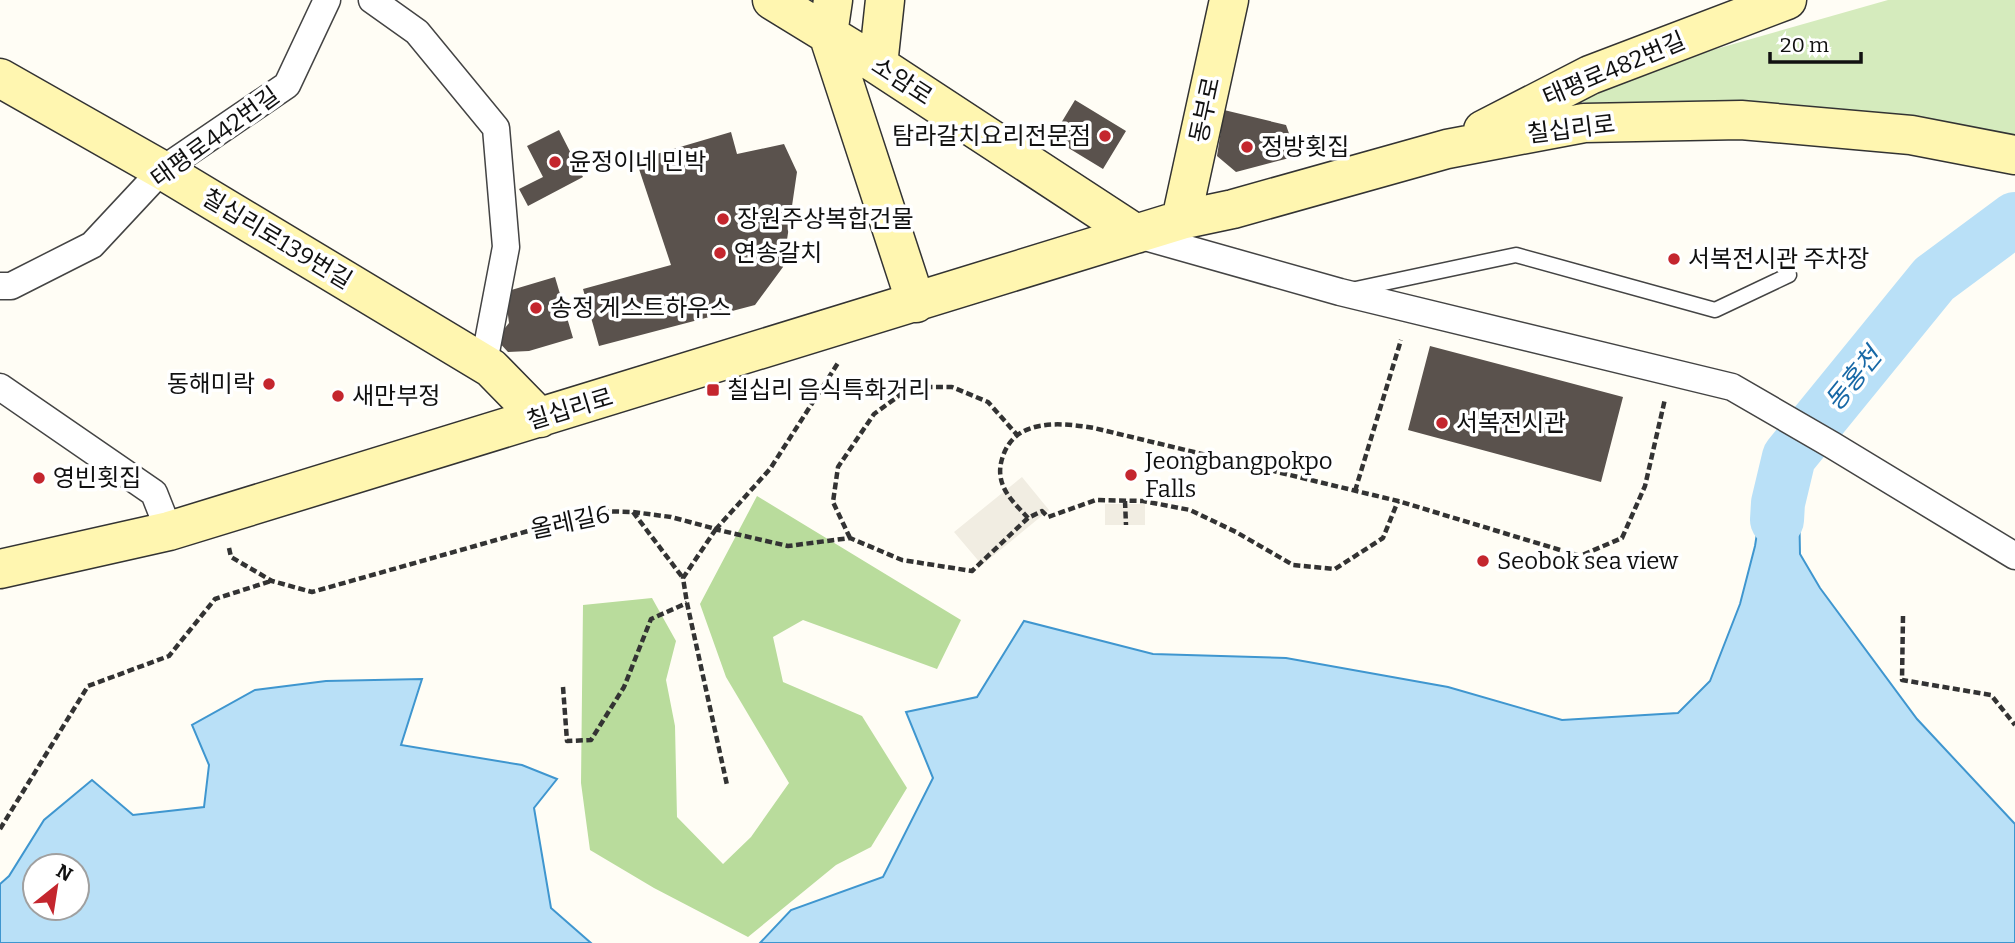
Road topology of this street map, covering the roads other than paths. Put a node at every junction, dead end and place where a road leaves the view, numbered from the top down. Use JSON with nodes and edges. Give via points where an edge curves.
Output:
{"nodes":[{"id":1,"x":327,"y":0,"type":"edge"},
{"id":2,"x":372,"y":0,"type":"edge"},
{"id":3,"x":772,"y":0,"type":"edge"},
{"id":4,"x":886,"y":0,"type":"edge"},
{"id":5,"x":1229,"y":0,"type":"edge"},
{"id":6,"x":1787,"y":0,"type":"edge"},
{"id":7,"x":830,"y":17,"type":"edge"},
{"id":8,"x":878,"y":65,"type":"junction"},
{"id":9,"x":0,"y":78,"type":"edge"},
{"id":10,"x":1447,"y":149,"type":"junction"},
{"id":11,"x":2015,"y":155,"type":"edge"},
{"id":12,"x":162,"y":170,"type":"junction"},
{"id":13,"x":1181,"y":220,"type":"junction"},
{"id":14,"x":1136,"y":234,"type":"junction"},
{"id":15,"x":1789,"y":275,"type":"dead end"},
{"id":16,"x":0,"y":286,"type":"edge"},
{"id":17,"x":1340,"y":292,"type":"junction"},
{"id":18,"x":916,"y":303,"type":"junction"},
{"id":19,"x":480,"y":362,"type":"junction"},
{"id":20,"x":0,"y":387,"type":"edge"},
{"id":21,"x":540,"y":418,"type":"junction"},
{"id":22,"x":169,"y":531,"type":"junction"},
{"id":23,"x":2015,"y":556,"type":"edge"},
{"id":24,"x":0,"y":569,"type":"edge"}],
"edges":[{"from":1,"to":12,"type":"street","name":"태평로442번길","via":[[286,85]]},
{"from":2,"to":19,"type":"street","via":[[417,32],[496,128],[506,247],[486,352]]},
{"from":3,"to":7,"type":"main road","name":"소암로"},
{"from":4,"to":8,"type":"main road"},
{"from":5,"to":13,"type":"main road","name":"동부로"},
{"from":6,"to":10,"type":"main road","name":"태평로482번길","via":[[1590,75]]},
{"from":7,"to":8,"type":"main road","name":"소암로"},
{"from":7,"to":18,"type":"main road"},
{"from":8,"to":14,"type":"main road","name":"소암로"},
{"from":9,"to":12,"type":"main road","name":"칠십리로139번길"},
{"from":10,"to":11,"type":"main road","name":"칠십리로","via":[[1584,123],[1741,120],[1910,135]]},
{"from":10,"to":13,"type":"main road","name":"칠십리로"},
{"from":12,"to":16,"type":"street","name":"태평로442번길","via":[[92,245],[11,286]]},
{"from":12,"to":19,"type":"main road","name":"칠십리로139번길"},
{"from":13,"to":14,"type":"main road","name":"칠십리로"},
{"from":14,"to":17,"type":"street"},
{"from":14,"to":18,"type":"main road","name":"칠십리로"},
{"from":15,"to":17,"type":"lane","via":[[1715,310],[1516,256]]},
{"from":17,"to":23,"type":"street","via":[[1732,387]]},
{"from":18,"to":21,"type":"main road","name":"칠십리로"},
{"from":19,"to":21,"type":"main road","name":"칠십리로139번길"},
{"from":20,"to":22,"type":"street","via":[[155,494]]},
{"from":21,"to":22,"type":"main road","name":"칠십리로"},
{"from":22,"to":24,"type":"main road","name":"칠십리로"}]}
